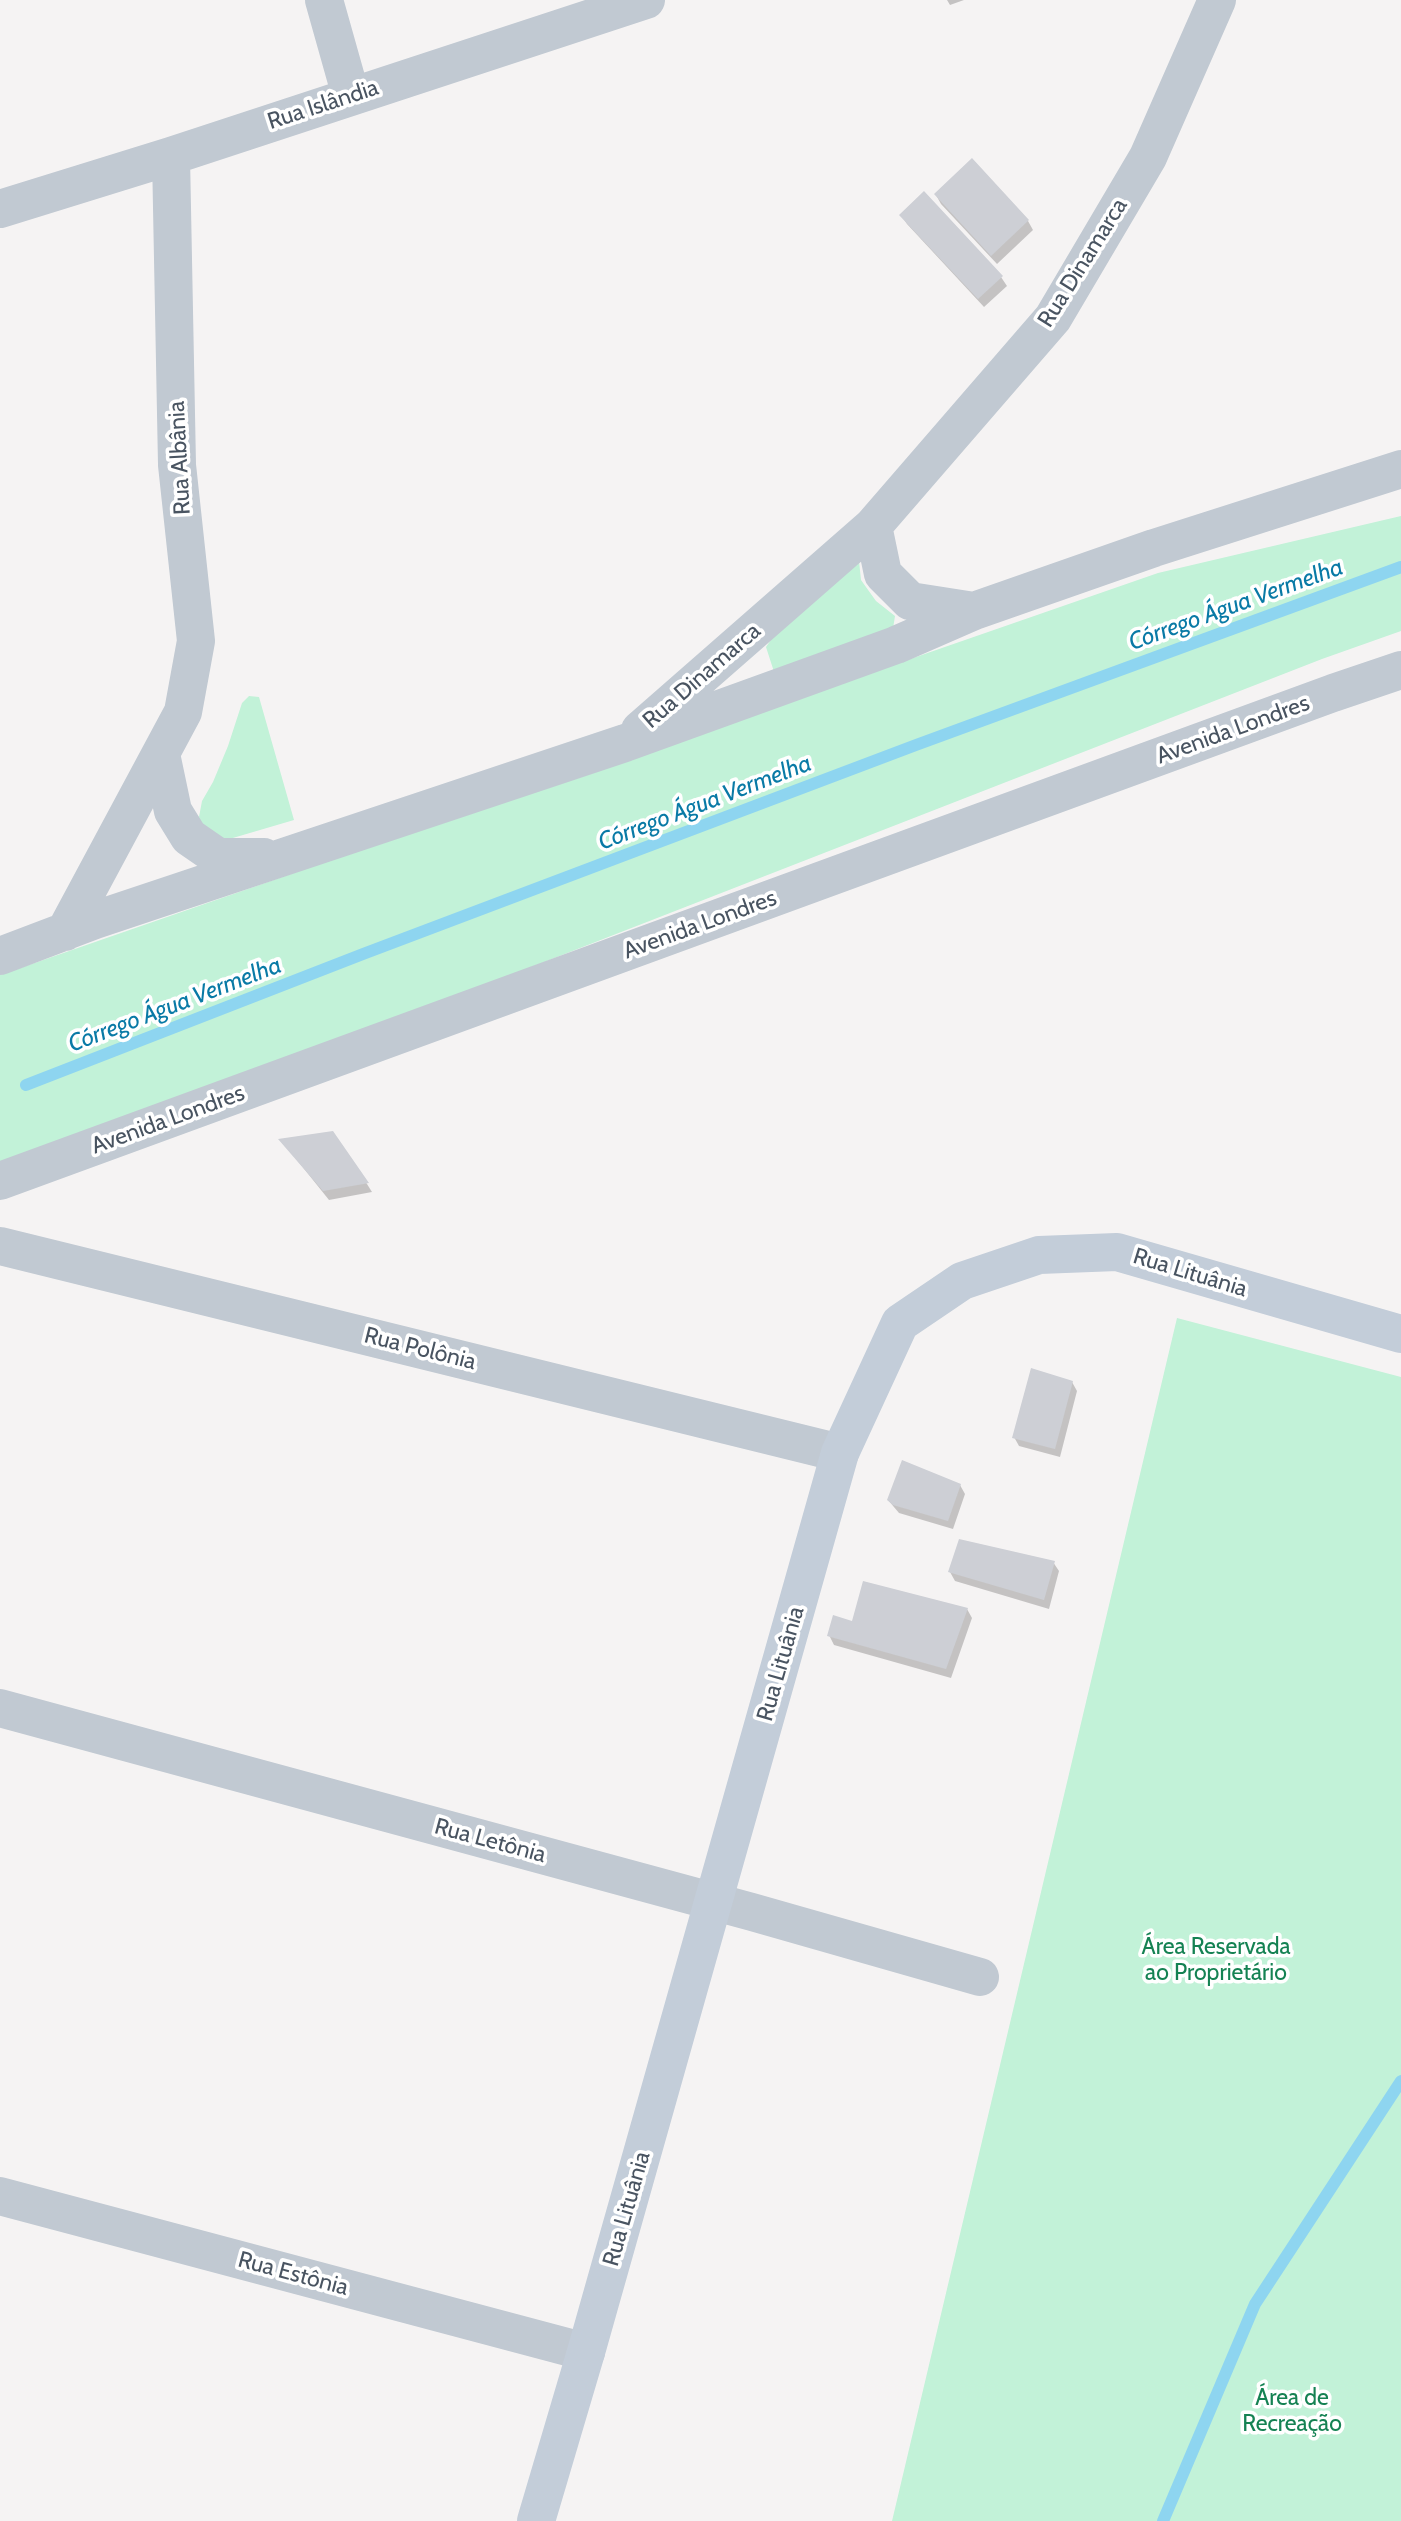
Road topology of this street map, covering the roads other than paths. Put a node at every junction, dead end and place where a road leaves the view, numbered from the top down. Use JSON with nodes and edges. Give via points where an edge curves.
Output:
{"nodes":[{"id":1,"x":324,"y":0,"type":"edge"},
{"id":2,"x":646,"y":0,"type":"edge"},
{"id":3,"x":1217,"y":0,"type":"edge"},
{"id":4,"x":351,"y":96,"type":"junction"},
{"id":5,"x":171,"y":156,"type":"junction"},
{"id":6,"x":0,"y":209,"type":"edge"},
{"id":7,"x":1401,"y":470,"type":"edge"},
{"id":8,"x":873,"y":526,"type":"junction"},
{"id":9,"x":974,"y":611,"type":"junction"},
{"id":10,"x":1401,"y":670,"type":"edge"},
{"id":11,"x":625,"y":743,"type":"junction"},
{"id":12,"x":161,"y":754,"type":"junction"},
{"id":13,"x":289,"y":856,"type":"junction"},
{"id":14,"x":65,"y":932,"type":"junction"},
{"id":15,"x":0,"y":956,"type":"edge"},
{"id":16,"x":0,"y":1181,"type":"edge"},
{"id":17,"x":0,"y":1246,"type":"edge"},
{"id":18,"x":1401,"y":1334,"type":"edge"},
{"id":19,"x":840,"y":1453,"type":"junction"},
{"id":20,"x":0,"y":1708,"type":"edge"},
{"id":21,"x":715,"y":1902,"type":"junction"},
{"id":22,"x":980,"y":1977,"type":"dead end"},
{"id":23,"x":0,"y":2196,"type":"edge"},
{"id":24,"x":586,"y":2352,"type":"junction"},
{"id":25,"x":536,"y":2521,"type":"edge"}],
"edges":[{"from":1,"to":4,"type":"street"},
{"from":2,"to":4,"type":"street","name":"Rua Islândia"},
{"from":3,"to":8,"type":"street","name":"Rua Dinamarca","via":[[1148,157],[1053,318]]},
{"from":4,"to":5,"type":"street","name":"Rua Islândia"},
{"from":5,"to":6,"type":"street","name":"Rua Islândia"},
{"from":5,"to":12,"type":"street","name":"Rua Albânia","via":[[177,465],[196,641],[183,712]]},
{"from":7,"to":9,"type":"street","via":[[1153,548]]},
{"from":8,"to":9,"type":"street","via":[[883,574],[910,601]]},
{"from":8,"to":11,"type":"street","name":"Rua Dinamarca"},
{"from":9,"to":11,"type":"street","via":[[897,645]]},
{"from":10,"to":16,"type":"street","name":"Avenida Londres"},
{"from":11,"to":13,"type":"street"},
{"from":12,"to":13,"type":"street","via":[[173,811],[189,837],[218,857]]},
{"from":12,"to":14,"type":"street","name":"Rua Albânia"},
{"from":13,"to":14,"type":"street"},
{"from":14,"to":15,"type":"street"},
{"from":17,"to":19,"type":"street","name":"Rua Polônia"},
{"from":18,"to":19,"type":"street","name":"Rua Lituânia","via":[[1117,1252],[1039,1255],[962,1281],[901,1323]]},
{"from":19,"to":21,"type":"street","name":"Rua Lituânia"},
{"from":20,"to":21,"type":"street","name":"Rua Letônia"},
{"from":21,"to":22,"type":"street","name":"Rua Letônia"},
{"from":21,"to":24,"type":"street","name":"Rua Lituânia"},
{"from":23,"to":24,"type":"street","name":"Rua Estônia"},
{"from":24,"to":25,"type":"street","name":"Rua Lituânia"}]}
